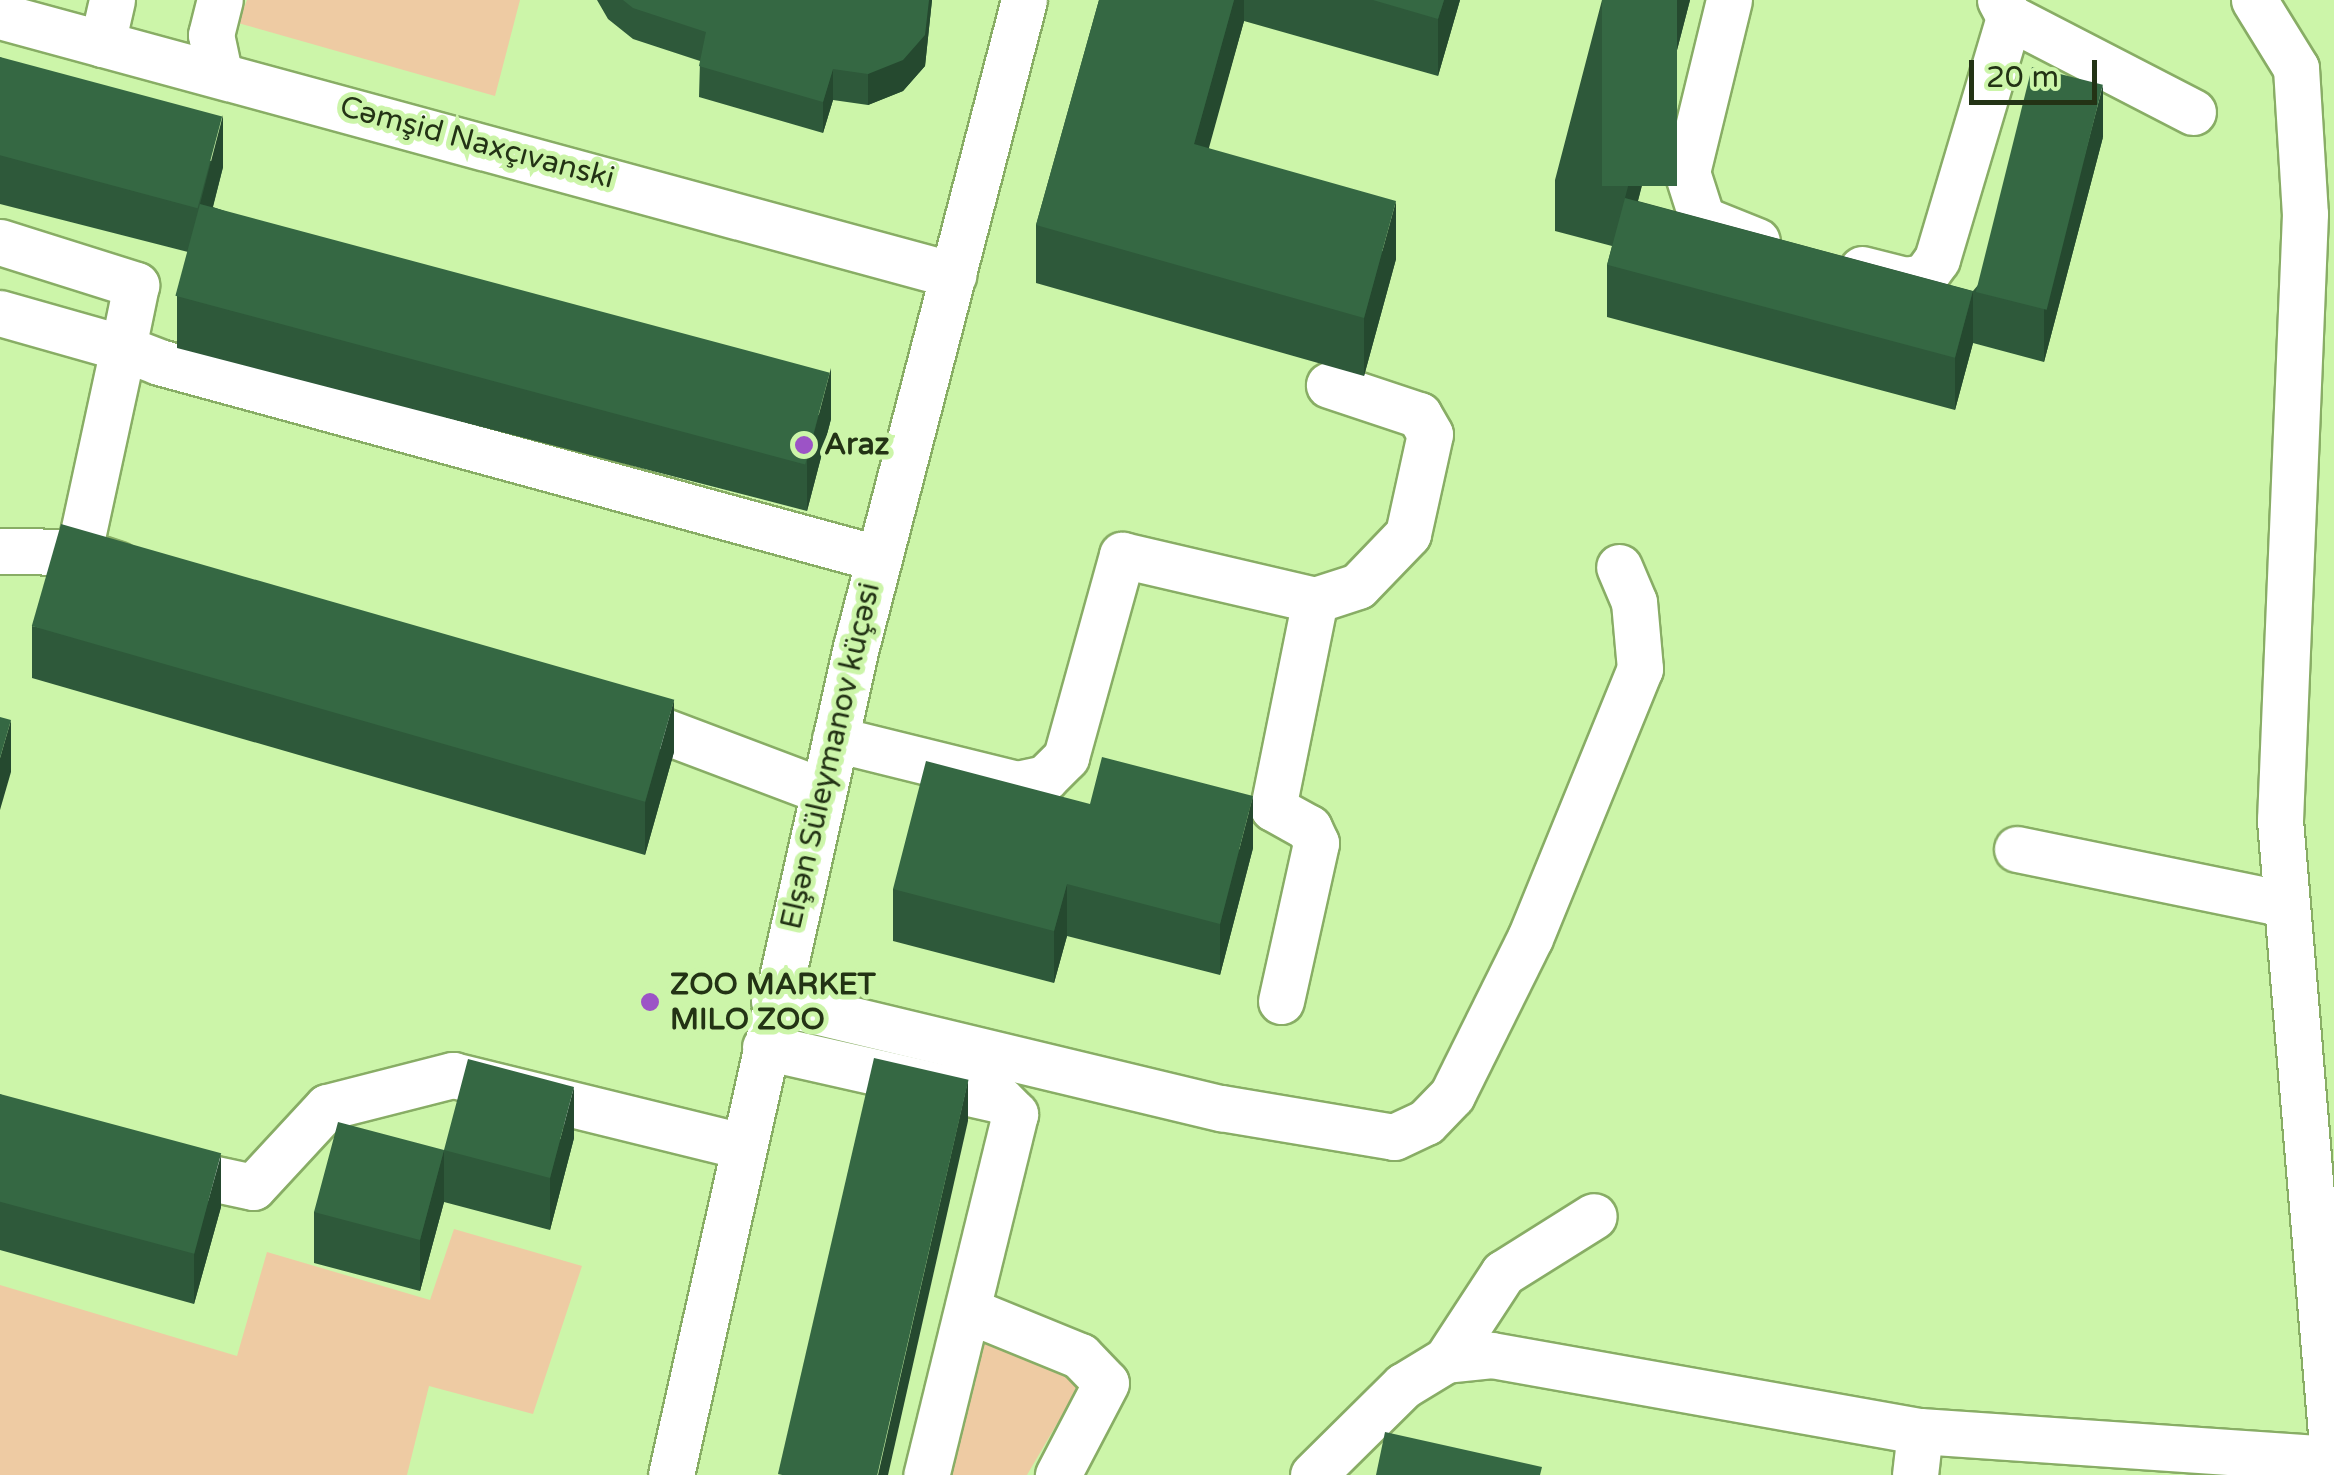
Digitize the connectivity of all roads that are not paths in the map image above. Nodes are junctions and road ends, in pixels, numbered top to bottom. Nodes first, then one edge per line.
1 (112, 0) edge
2 (220, 0) edge
3 (1024, 0) edge
4 (1729, 0) edge
5 (2254, 0) edge
6 (2004, 8) edge
7 (0, 16) edge
8 (102, 44) junction
9 (219, 72) junction
10 (2315, 73) edge
11 (2193, 112) dead end
12 (0, 242) edge
13 (952, 275) junction
14 (0, 312) edge
15 (124, 348) junction
16 (1329, 385) dead end
17 (0, 551) edge
18 (79, 552) junction
19 (878, 558) junction
20 (1618, 567) dead end
21 (169, 580) edge
22 (1315, 600) junction
23 (568, 695) edge
24 (835, 739) junction
25 (822, 791) junction
26 (2017, 849) dead end
27 (2286, 904) junction
28 (774, 1001) junction
29 (1281, 1001) dead end
30 (764, 1046) junction
31 (743, 1146) junction
32 (111, 1152) edge
33 (1594, 1216) dead end
34 (970, 1311) junction
35 (1446, 1360) junction
36 (1920, 1431) junction
37 (2331, 1465) edge
38 (671, 1475) edge
39 (926, 1475) edge
40 (1058, 1475) edge
41 (1313, 1475) edge
42 (1914, 1475) edge

1 - 8 street
2 - 9 street
3 - 13 street, Elşən Süleymanov küçəsi
4 - 6 street
5 - 10 street
6 - 11 street
7 - 8 street, Cəmşid Naxçıvanski
8 - 9 street, Cəmşid Naxçıvanski
9 - 13 street, Cəmşid Naxçıvanski
10 - 27 street
12 - 15 street
13 - 19 street, Elşən Süleymanov küçəsi
14 - 15 street
15 - 18 street
15 - 19 street
16 - 22 street
17 - 18 street
18 - 21 street
19 - 24 street, Elşən Süleymanov küçəsi
20 - 28 street
22 - 24 street
22 - 29 street
23 - 25 street
24 - 25 street, Elşən Süleymanov küçəsi
25 - 28 street, Elşən Süleymanov küçəsi
26 - 27 street
27 - 37 street
28 - 30 street, Elşən Süleymanov küçəsi
30 - 31 street, Elşən Süleymanov küçəsi
30 - 34 street
31 - 32 street
31 - 38 street, Elşən Süleymanov küçəsi
33 - 35 street
34 - 39 street
34 - 40 street
35 - 36 street
35 - 41 street
36 - 37 street
36 - 42 street

